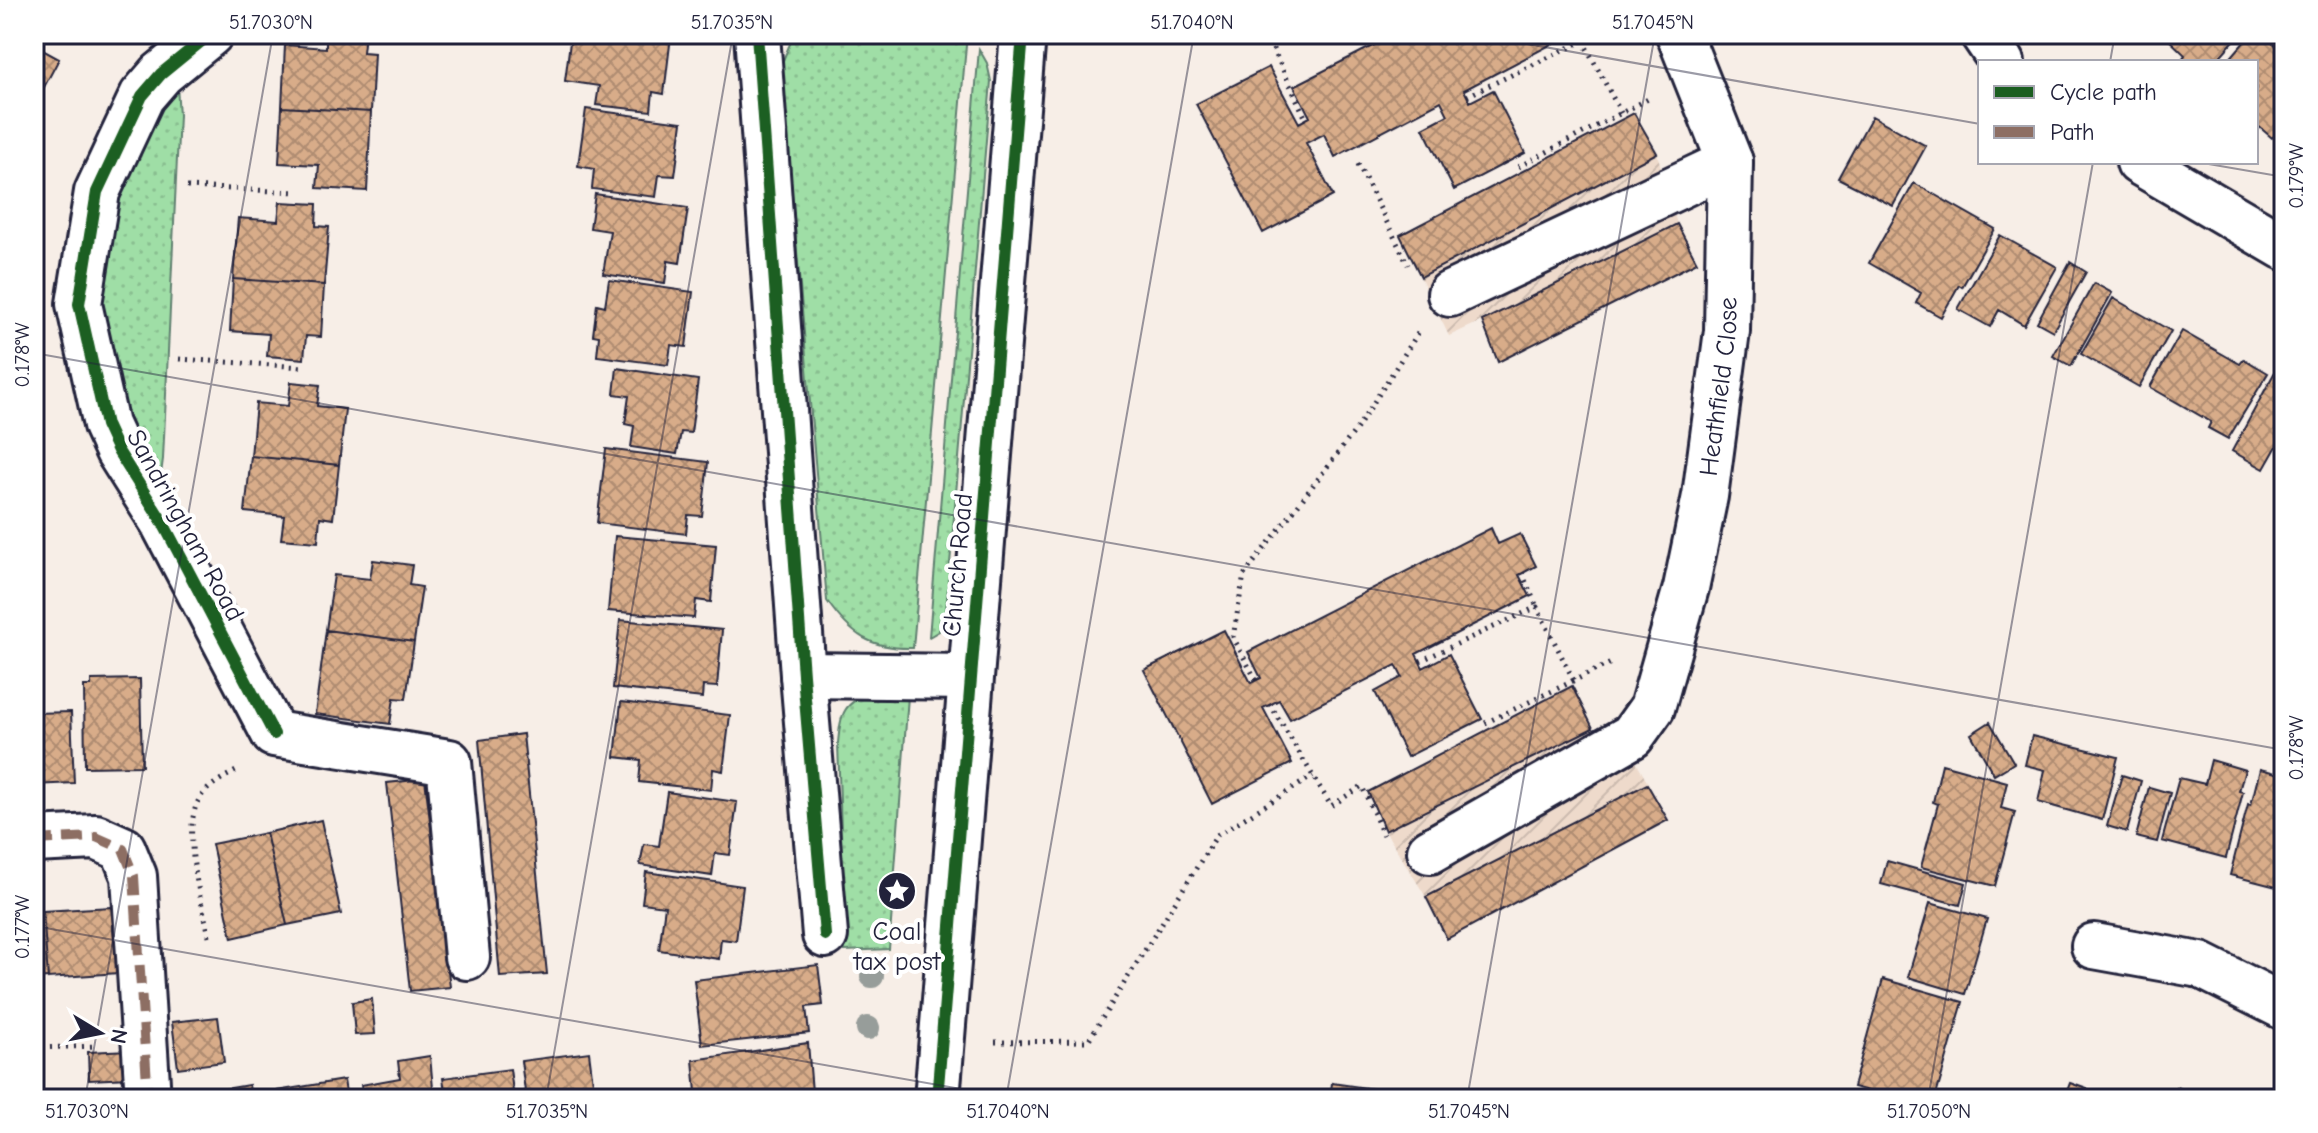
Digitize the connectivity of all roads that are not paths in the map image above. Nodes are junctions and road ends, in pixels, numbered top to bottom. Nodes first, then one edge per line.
1 (210, 34) edge
2 (757, 34) edge
3 (1023, 34) edge
4 (1679, 34) edge
5 (1983, 34) edge
6 (2001, 60) edge
7 (1730, 162) junction
8 (2142, 164) edge
9 (2284, 247) edge
10 (1438, 296) road end
11 (803, 675) junction
12 (970, 677) junction
13 (34, 840) edge
14 (1430, 851) road end
15 (825, 935) dead end
16 (2094, 946) dead end
17 (467, 957) dead end
18 (2284, 1007) edge
19 (148, 1099) edge
20 (937, 1099) edge

1 - 17 street, Sandringham Road
2 - 11 street
3 - 12 street, Church Road
4 - 7 street, Heathfield Close
5 - 6 street
7 - 10 street
7 - 14 street, Heathfield Close
8 - 9 street
11 - 12 street
11 - 15 street
12 - 20 street, Church Road
13 - 19 street
16 - 18 street

